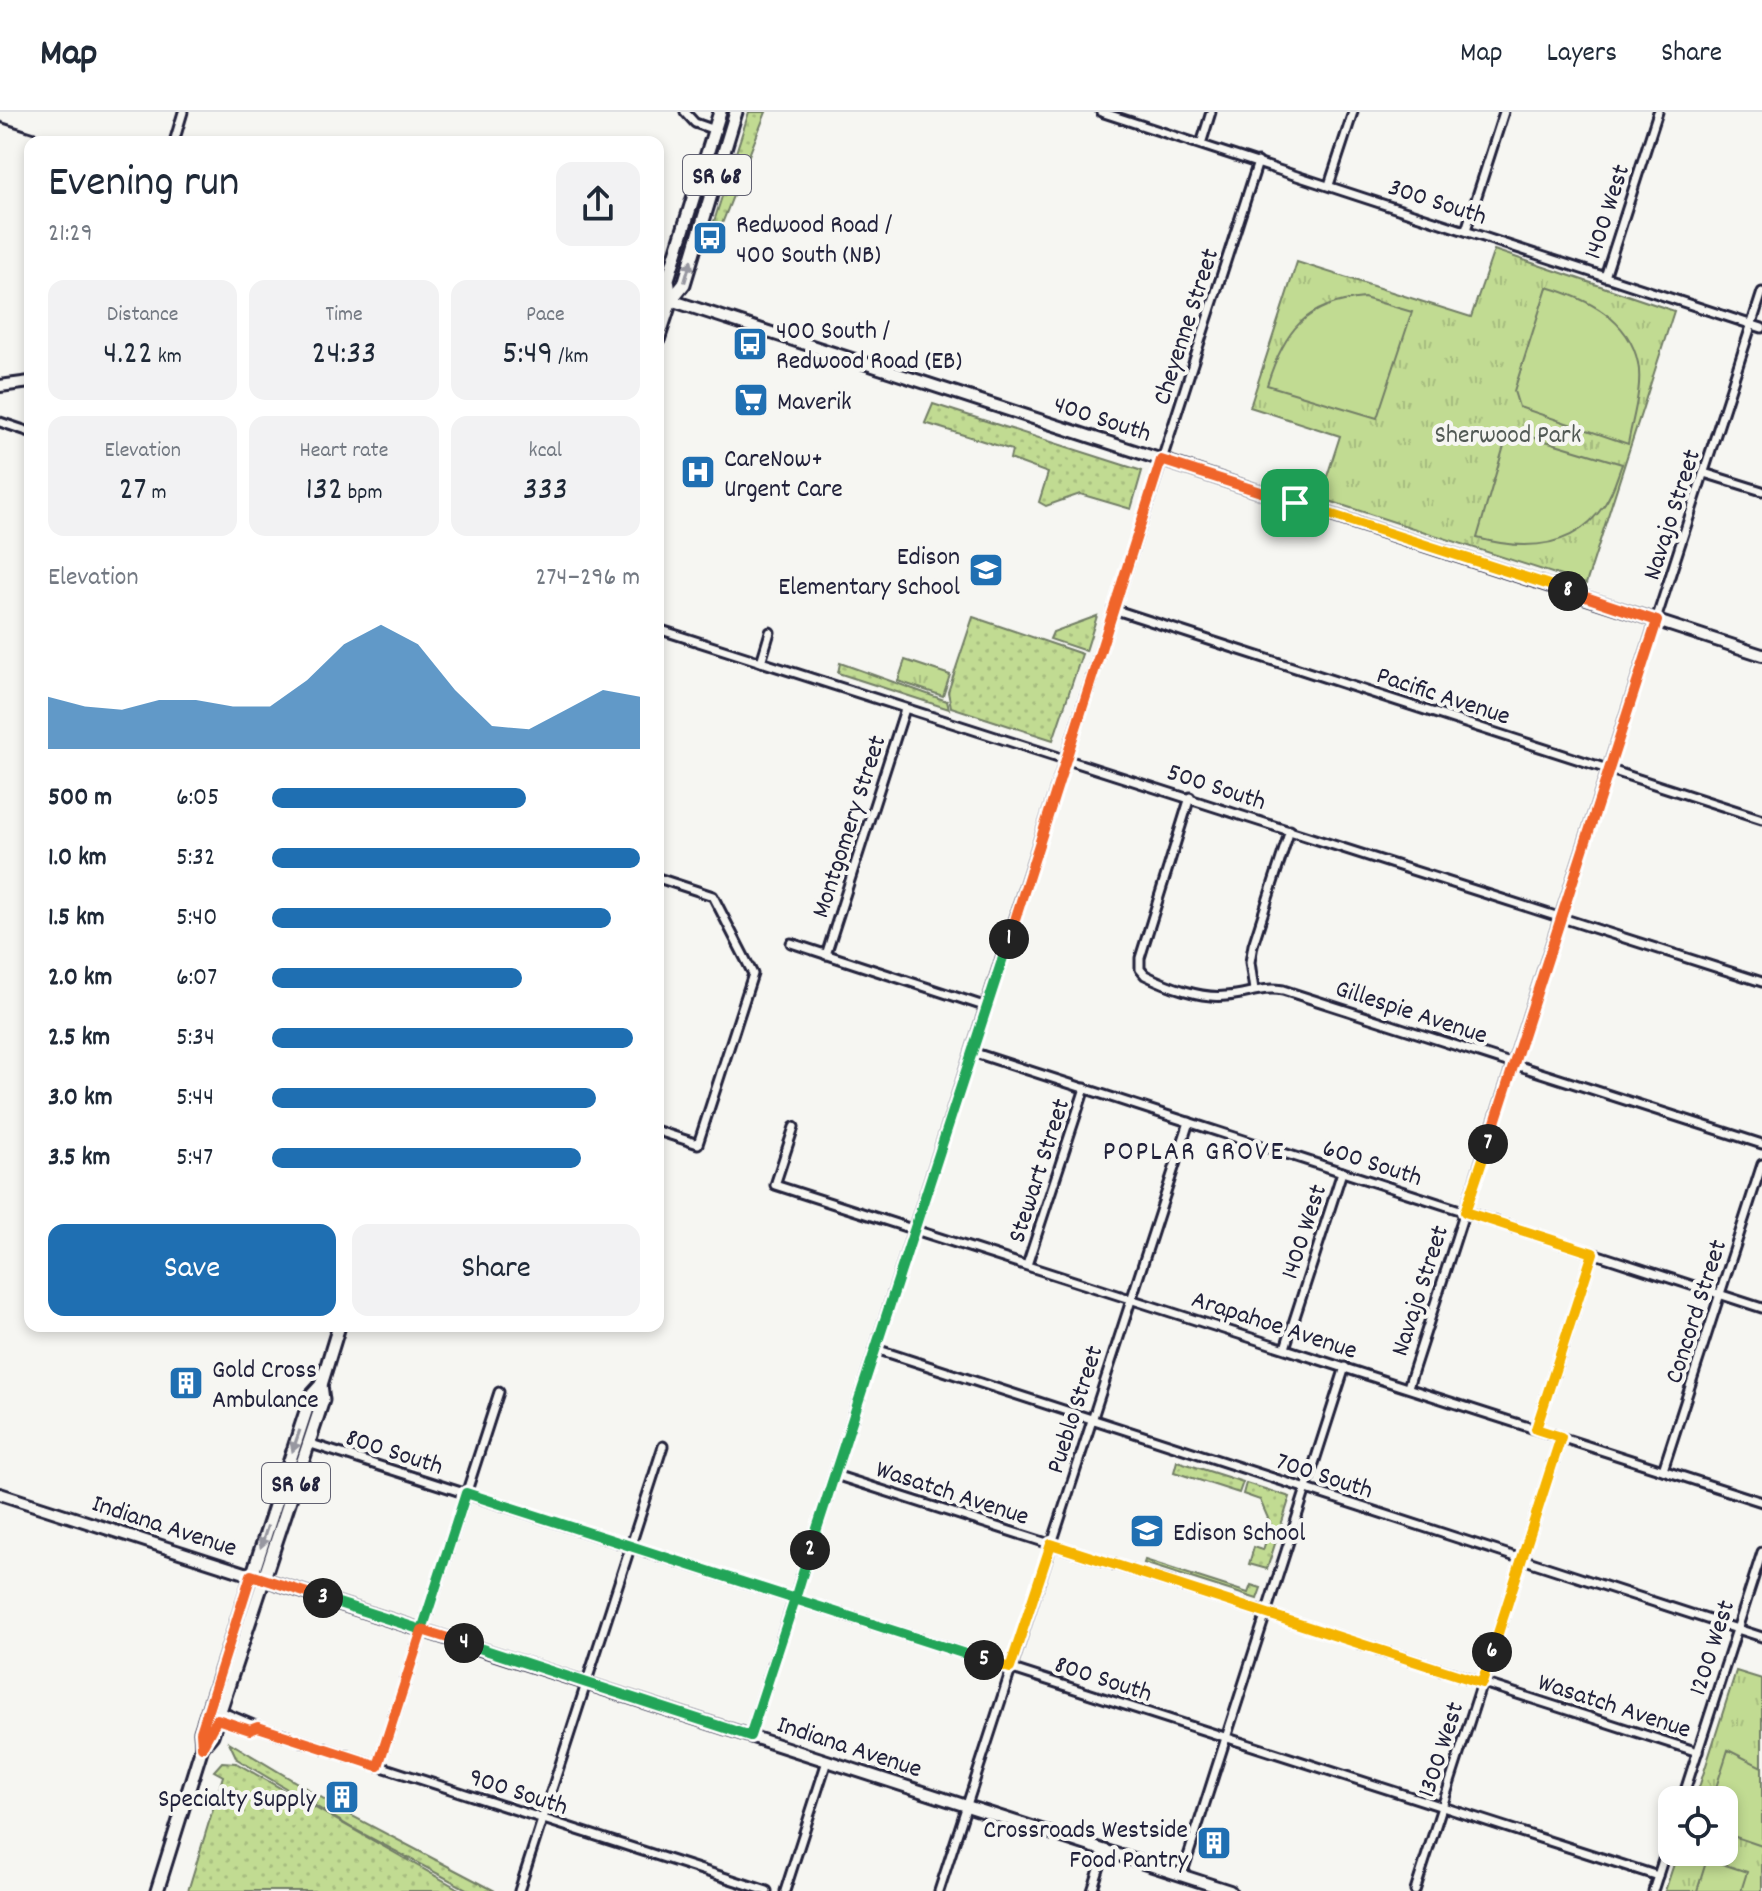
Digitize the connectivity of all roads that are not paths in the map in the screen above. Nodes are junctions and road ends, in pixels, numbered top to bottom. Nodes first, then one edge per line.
1 (183, 112) edge
2 (685, 112) edge
3 (720, 112) edge
4 (736, 112) edge
5 (1101, 112) edge
6 (1211, 112) edge
7 (1353, 112) edge
8 (1504, 112) edge
9 (1658, 112) edge
10 (715, 130) junction
11 (176, 136) edge
12 (1201, 144) junction
13 (1258, 162) junction
14 (1329, 185) junction
15 (1466, 230) junction
16 (1605, 277) junction
17 (1762, 292) edge
18 (664, 298) edge
19 (671, 300) junction
20 (664, 322) edge
21 (1752, 325) junction
22 (1762, 328) edge
23 (24, 383) edge
24 (0, 386) edge
25 (0, 422) edge
26 (24, 430) edge
27 (1161, 460) junction
28 (1704, 473) junction
29 (1762, 491) edge
30 (1113, 609) junction
31 (1657, 621) junction
32 (664, 631) edge
33 (770, 632) dead end
34 (1762, 655) edge
35 (761, 662) junction
36 (905, 709) junction
37 (1065, 759) junction
38 (1608, 769) junction
39 (1190, 797) junction
40 (1762, 819) edge
41 (1290, 830) junction
42 (664, 880) edge
43 (1560, 917) junction
44 (791, 943) dead end
45 (826, 955) junction
46 (1762, 982) edge
47 (1254, 990) junction
48 (987, 1007) junction
49 (972, 1052) junction
50 (1513, 1064) junction
51 (1085, 1088) junction
52 (1189, 1122) junction
53 (794, 1127) dead end
54 (664, 1133) edge
55 (1762, 1144) edge
56 (1762, 1164) edge
57 (1342, 1172) junction
58 (1465, 1212) junction
59 (915, 1229) junction
60 (1593, 1253) junction
61 (1027, 1265) junction
62 (1720, 1294) junction
63 (1131, 1298) junction
64 (1762, 1308) edge
65 (337, 1332) edge
66 (1285, 1348) junction
67 (876, 1349) junction
68 (1345, 1367) junction
69 (321, 1385) junction
70 (1408, 1387) junction
71 (499, 1392) dead end
72 (1091, 1419) junction
73 (1536, 1429) junction
74 (1561, 1437) junction
75 (308, 1443) junction
76 (663, 1446) dead end
77 (1663, 1470) junction
78 (835, 1475) junction
79 (1306, 1489) junction
80 (466, 1493) junction
81 (0, 1494) edge
82 (1762, 1502) edge
83 (1051, 1544) junction
84 (631, 1546) junction
85 (1762, 1552) edge
86 (1522, 1559) junction
87 (251, 1575) junction
88 (265, 1579) junction
89 (795, 1599) junction
90 (1266, 1613) junction
91 (1737, 1629) junction
92 (422, 1630) junction
93 (1762, 1637) edge
94 (1010, 1668) junction
95 (587, 1683) junction
96 (1482, 1683) junction
97 (219, 1715) junction
98 (750, 1736) junction
99 (1226, 1738) junction
100 (202, 1747) junction
101 (1698, 1752) junction
102 (827, 1761) junction
103 (378, 1766) junction
104 (1687, 1786) edge
105 (966, 1806) junction
106 (1442, 1807) junction
107 (543, 1819) junction
108 (1105, 1851) junction
109 (1661, 1866) edge
110 (1182, 1875) junction
111 (1658, 1876) junction
112 (157, 1891) edge
113 (519, 1891) edge
114 (767, 1891) edge
115 (785, 1891) edge
116 (939, 1891) edge
117 (1092, 1891) edge
118 (1230, 1891) edge
119 (1415, 1891) edge
120 (1653, 1891) edge

1 - 11 street
2 - 10 street
3 - 10 main road, SR 68
19 -> 4 main road, SR 68
5 - 12 street, 300 South
6 - 12 street
7 - 14 street
8 - 15 street
9 - 16 street, 1400 West
10 - 19 main road, SR 68
12 - 13 street, 300 South
13 - 14 street, 300 South
13 - 27 street, Cheyenne Street
14 - 15 street, 300 South
15 - 16 street, 300 South
16 - 21 street, 300 South
17 - 21 street, Navajo Street
18 - 19 street, 400 South
19 - 20 main road, SR 68
19 - 27 street, 400 South
21 - 22 street, 300 South
21 - 28 street, Navajo Street
23 - 24 street
25 - 26 street
27 - 30 street, Cheyenne Street
27 - 31 street, 400 South
28 - 29 street
28 - 31 street, Navajo Street
30 - 37 street, Cheyenne Street
30 - 38 street, Pacific Avenue
31 - 34 street, 400 South
31 - 38 street, Navajo Street
32 - 35 street, 500 South
33 - 35 street
35 - 36 street, 500 South
36 - 37 street, 500 South
36 - 45 street, Montgomery Street
37 - 39 street, 500 South
37 - 48 street, Cheyenne Street
38 - 40 street, Pacific Avenue
38 - 43 street, Navajo Street
39 - 41 street, 500 South
39 - 47 street, Gillespie Avenue
41 - 43 street, 500 South
41 - 47 street
42 - 54 street
43 - 46 street, 500 South
43 - 50 street, Navajo Street
44 - 45 street
45 - 48 street
47 - 50 street, Gillespie Avenue
48 - 49 street, Cheyenne Street
49 - 51 street, 600 South
49 - 59 street, Cheyenne Street
50 - 55 street, Gillespie Avenue
50 - 58 street, Navajo Street
51 - 52 street, 600 South
51 - 61 street, Stewart Street
52 - 57 street, 600 South
52 - 63 street, Pueblo Street
53 - 59 street, Arapahoe Avenue
56 - 62 street, Concord Street
57 - 58 street, 600 South
57 - 66 street, 1400 West
58 - 60 street, 600 South
58 - 70 street, Navajo Street
59 - 61 street, Arapahoe Avenue
59 - 67 street, Cheyenne Street
60 - 62 street, 600 South
60 - 73 street
61 - 63 street, Arapahoe Avenue
62 - 64 street, 600 South
62 - 77 street, Concord Street
63 - 66 street, Arapahoe Avenue
63 - 72 street, Pueblo Street
65 - 69 main road, SR 68
66 - 68 street, Arapahoe Avenue
67 - 72 street, 700 South
67 - 78 street, Cheyenne Street
68 - 70 street, Arapahoe Avenue
68 - 79 street
69 - 75 main road, SR 68
69 -> 87 main road, SR 68
70 - 73 street, Arapahoe Avenue
71 - 80 street
72 - 79 street, 700 South
72 - 83 street, Pueblo Street
73 - 74 street, Arapahoe Avenue
74 - 77 street, Arapahoe Avenue
74 - 86 street, 1300 West
75 - 80 street, 800 South
75 - 88 main road, SR 68
76 - 84 street
77 - 82 street, Arapahoe Avenue
78 - 83 street, Wasatch Avenue
78 - 89 street, Cheyenne Street
79 - 86 street, 700 South
79 - 90 street
80 - 84 street, 800 South
80 - 92 street
81 - 87 street, Indiana Avenue
83 - 90 street, Wasatch Avenue
83 - 94 street, Pueblo Street
84 - 89 street, 800 South
84 - 95 street
85 - 91 street, 1200 West
86 - 91 street, 700 South
86 - 96 street, 1300 West
87 - 88 street, Indiana Avenue
87 - 100 main road, SR 68
88 - 92 street, Indiana Avenue
88 - 97 main road, SR 68
89 - 94 street, 800 South
89 - 98 street, Cheyenne Street
90 - 96 street, Wasatch Avenue
90 - 99 street
91 - 93 street, 700 South
91 - 101 street, 1200 West
92 - 95 street, Indiana Avenue
92 - 103 street
94 - 99 street, 800 South
94 - 105 street, Pueblo Street
95 - 98 street, Indiana Avenue
95 - 107 street
96 - 101 street, Wasatch Avenue
96 - 106 street, 1300 West
97 - 100 main road, SR 68
97 - 103 street, 900 South
98 - 102 street, Indiana Avenue
99 - 106 street, 800 South
99 - 110 street
100 - 112 main road, SR 68
101 - 104 street, 1200 West
102 - 105 street, Indiana Avenue
102 - 115 street
103 - 107 street, 900 South
105 - 108 street, Indiana Avenue
105 - 116 street, Pueblo Street
106 - 111 street, 800 South
106 - 119 street, 1300 West
107 - 113 street
107 - 114 street, 900 South
108 - 110 street, Indiana Avenue
108 - 117 street
109 - 111 street
110 - 118 street, Indiana Avenue
111 - 120 street

